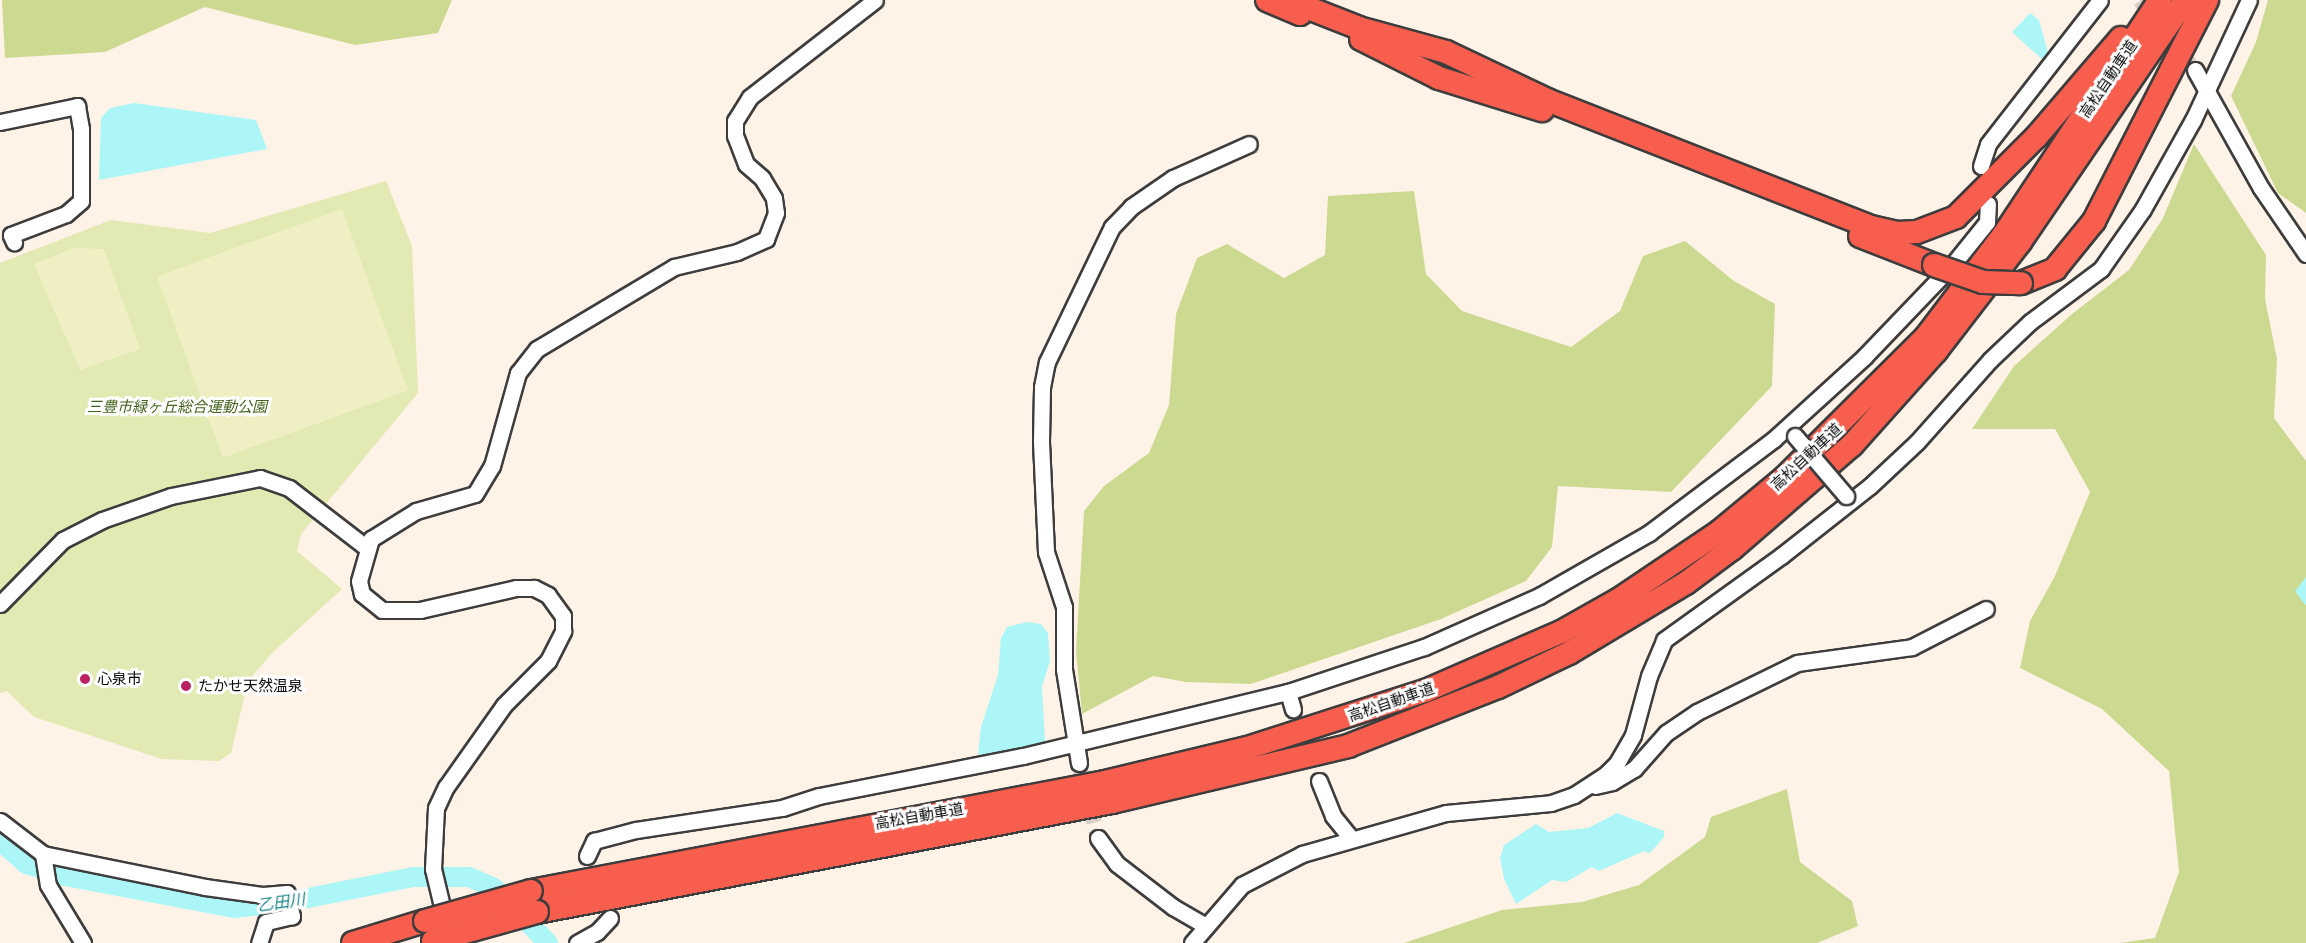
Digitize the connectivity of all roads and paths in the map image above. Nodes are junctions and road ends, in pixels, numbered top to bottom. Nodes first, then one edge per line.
1 (875, 0) edge
2 (1267, 0) edge
3 (1288, 0) edge
4 (2100, 0) edge
5 (2155, 0) edge
6 (2160, 0) edge
7 (2184, 0) edge
8 (2207, 0) edge
9 (2249, 0) edge
10 (2195, 70) tunnel mouth
11 (2208, 88) junction
12 (0, 122) edge
13 (1249, 144) dead end
14 (1981, 166) dead end
15 (1988, 204) dead end
16 (14, 242) dead end
17 (2306, 254) edge
18 (1791, 432) junction
19 (1848, 498) junction
20 (367, 548) junction
21 (0, 604) edge
22 (1986, 609) dead end
23 (1288, 692) junction
24 (1293, 709) tunnel mouth
25 (1077, 741) junction
26 (1079, 763) tunnel mouth
27 (1319, 781) tunnel mouth
28 (1587, 788) junction
29 (0, 821) edge
30 (1098, 838) tunnel mouth
31 (1351, 838) junction
32 (43, 854) junction
33 (587, 856) dead end
34 (534, 902) junction
35 (610, 918) dead end
36 (1206, 926) junction
37 (435, 937) edge
38 (578, 942) edge
39 (83, 943) edge
40 (259, 943) edge
41 (353, 943) edge
42 (1192, 943) edge

1 - 20 street
2 - 8 highway, bridge
3 - 5 highway
4 - 14 street
6 - 34 highway, 高松自動車道
7 - 34 highway, 高松自動車道
9 - 11 street
10 - 11 street
11 - 17 street
11 - 19 street
12 - 16 street
13 - 25 street
15 - 18 street
18 - 19 street, bridge
18 - 23 street
19 - 28 street
20 - 21 street
20 - 37 street
22 - 28 street
23 - 24 street
23 - 25 street
25 - 26 street
25 - 33 street
27 - 31 street
28 - 31 street
29 - 32 street
30 - 36 street
31 - 36 street
32 - 39 street
32 - 40 street
34 - 37 highway, 高松自動車道, bridge
35 - 38 street
36 - 42 street
37 - 41 highway, 高松自動車道

